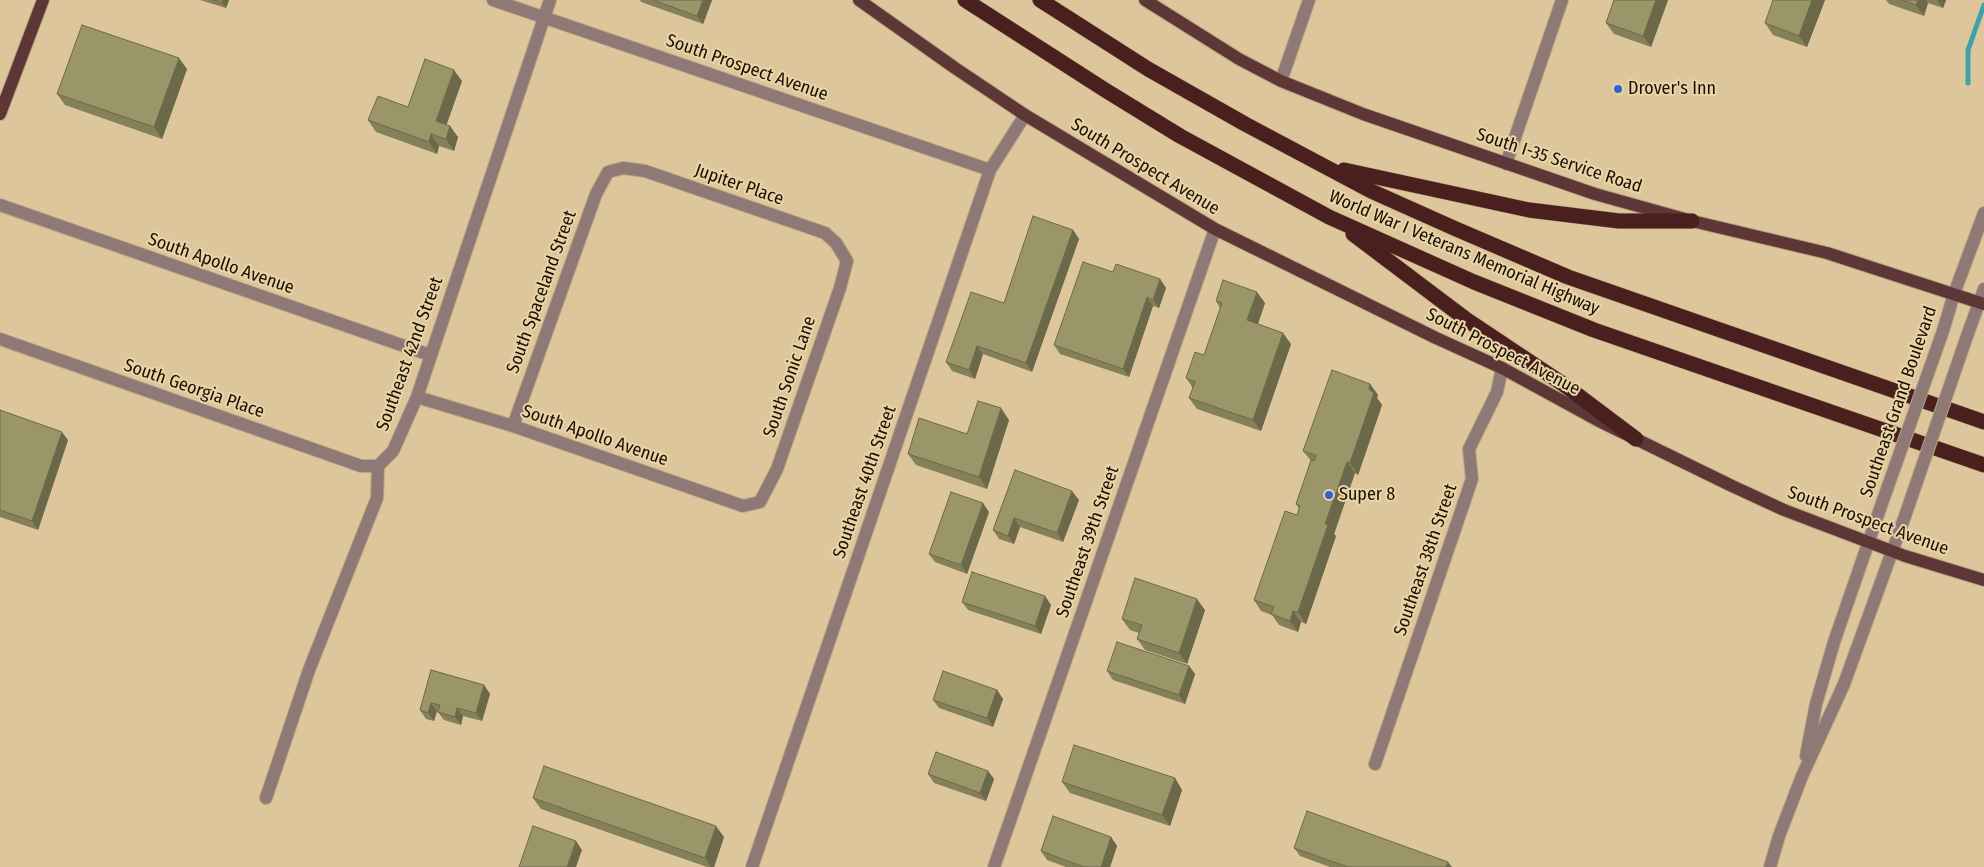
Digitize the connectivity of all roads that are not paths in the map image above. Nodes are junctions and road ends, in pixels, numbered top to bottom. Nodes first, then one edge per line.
1 (35, 0) edge
2 (43, 0) edge
3 (493, 0) edge
4 (550, 0) edge
5 (859, 0) edge
6 (1040, 0) edge
7 (1145, 0) edge
8 (1309, 0) edge
9 (1562, 0) edge
10 (966, 1) edge
11 (544, 18) junction
12 (12, 78) junction
13 (1281, 81) junction
14 (0, 114) edge
15 (1025, 115) junction
16 (1506, 164) junction
17 (1323, 165) junction
18 (990, 170) junction
19 (608, 172) joint
20 (0, 205) edge
21 (1984, 213) edge
22 (1329, 217) junction
23 (1692, 221) junction
24 (1215, 229) junction
25 (847, 260) joint
26 (1984, 289) edge
27 (1954, 294) junction
28 (1982, 303) edge
29 (0, 339) edge
30 (430, 355) junction
31 (1502, 368) junction
32 (417, 397) junction
33 (1984, 422) edge
34 (513, 426) junction
35 (1636, 439) junction
36 (1984, 465) edge
37 (378, 466) junction
38 (760, 502) joint
39 (1869, 543) junction
40 (1893, 552) junction
41 (1984, 580) edge
42 (1375, 764) dead end
43 (1802, 776) junction
44 (266, 798) dead end
45 (752, 867) edge
46 (994, 867) edge
47 (1770, 867) edge

1 - 12 main road
2 - 12 main road
3 - 11 street, South Prospect Avenue
4 - 11 street, Southeast 42nd Street
5 - 15 main road
6 - 17 highway, World War I Veterans Memorial Highway
7 - 13 main road, South I-35 Service Road
8 - 13 street
9 - 16 street
10 - 22 highway, World War I Veterans Memorial Highway
11 - 18 street, South Prospect Avenue
11 - 30 street, Southeast 42nd Street
12 - 14 main road
13 - 16 main road, South I-35 Service Road
15 - 18 street, Southeast 40th Street
15 - 24 main road, South Prospect Avenue
16 - 23 main road, South I-35 Service Road
17 - 23 highway
17 - 33 highway, World War I Veterans Memorial Highway
18 - 45 street, Southeast 40th Street
19 - 25 street, Jupiter Place
19 - 34 street, South Spaceland Street
20 - 30 street, South Apollo Avenue
21 - 27 street, Southeast Grand Boulevard
22 - 35 highway
22 - 36 highway, World War I Veterans Memorial Highway
23 - 27 main road, South I-35 Service Road
24 - 31 main road, South Prospect Avenue
24 - 46 street, Southeast 39th Street
25 - 38 street, South Sonic Lane
26 - 28 street, Southeast Grand Boulevard
27 - 28 main road, South I-35 Service Road
27 - 39 street, Southeast Grand Boulevard, bridge
28 - 40 street, Southeast Grand Boulevard, bridge
29 - 37 street, South Georgia Place
30 - 32 street, Southeast 42nd Street
31 - 35 main road, South Prospect Avenue
31 - 42 street, Southeast 38th Street
32 - 34 street, South Apollo Avenue
32 - 37 street, Southeast 42nd Street
34 - 38 street, South Apollo Avenue
35 - 39 main road, South Prospect Avenue
37 - 44 street
39 - 40 main road, South Prospect Avenue
39 - 43 street, Southeast Grand Boulevard
40 - 41 main road, South Prospect Avenue
40 - 43 street, Southeast Grand Boulevard
43 - 47 street, Southeast Grand Boulevard

